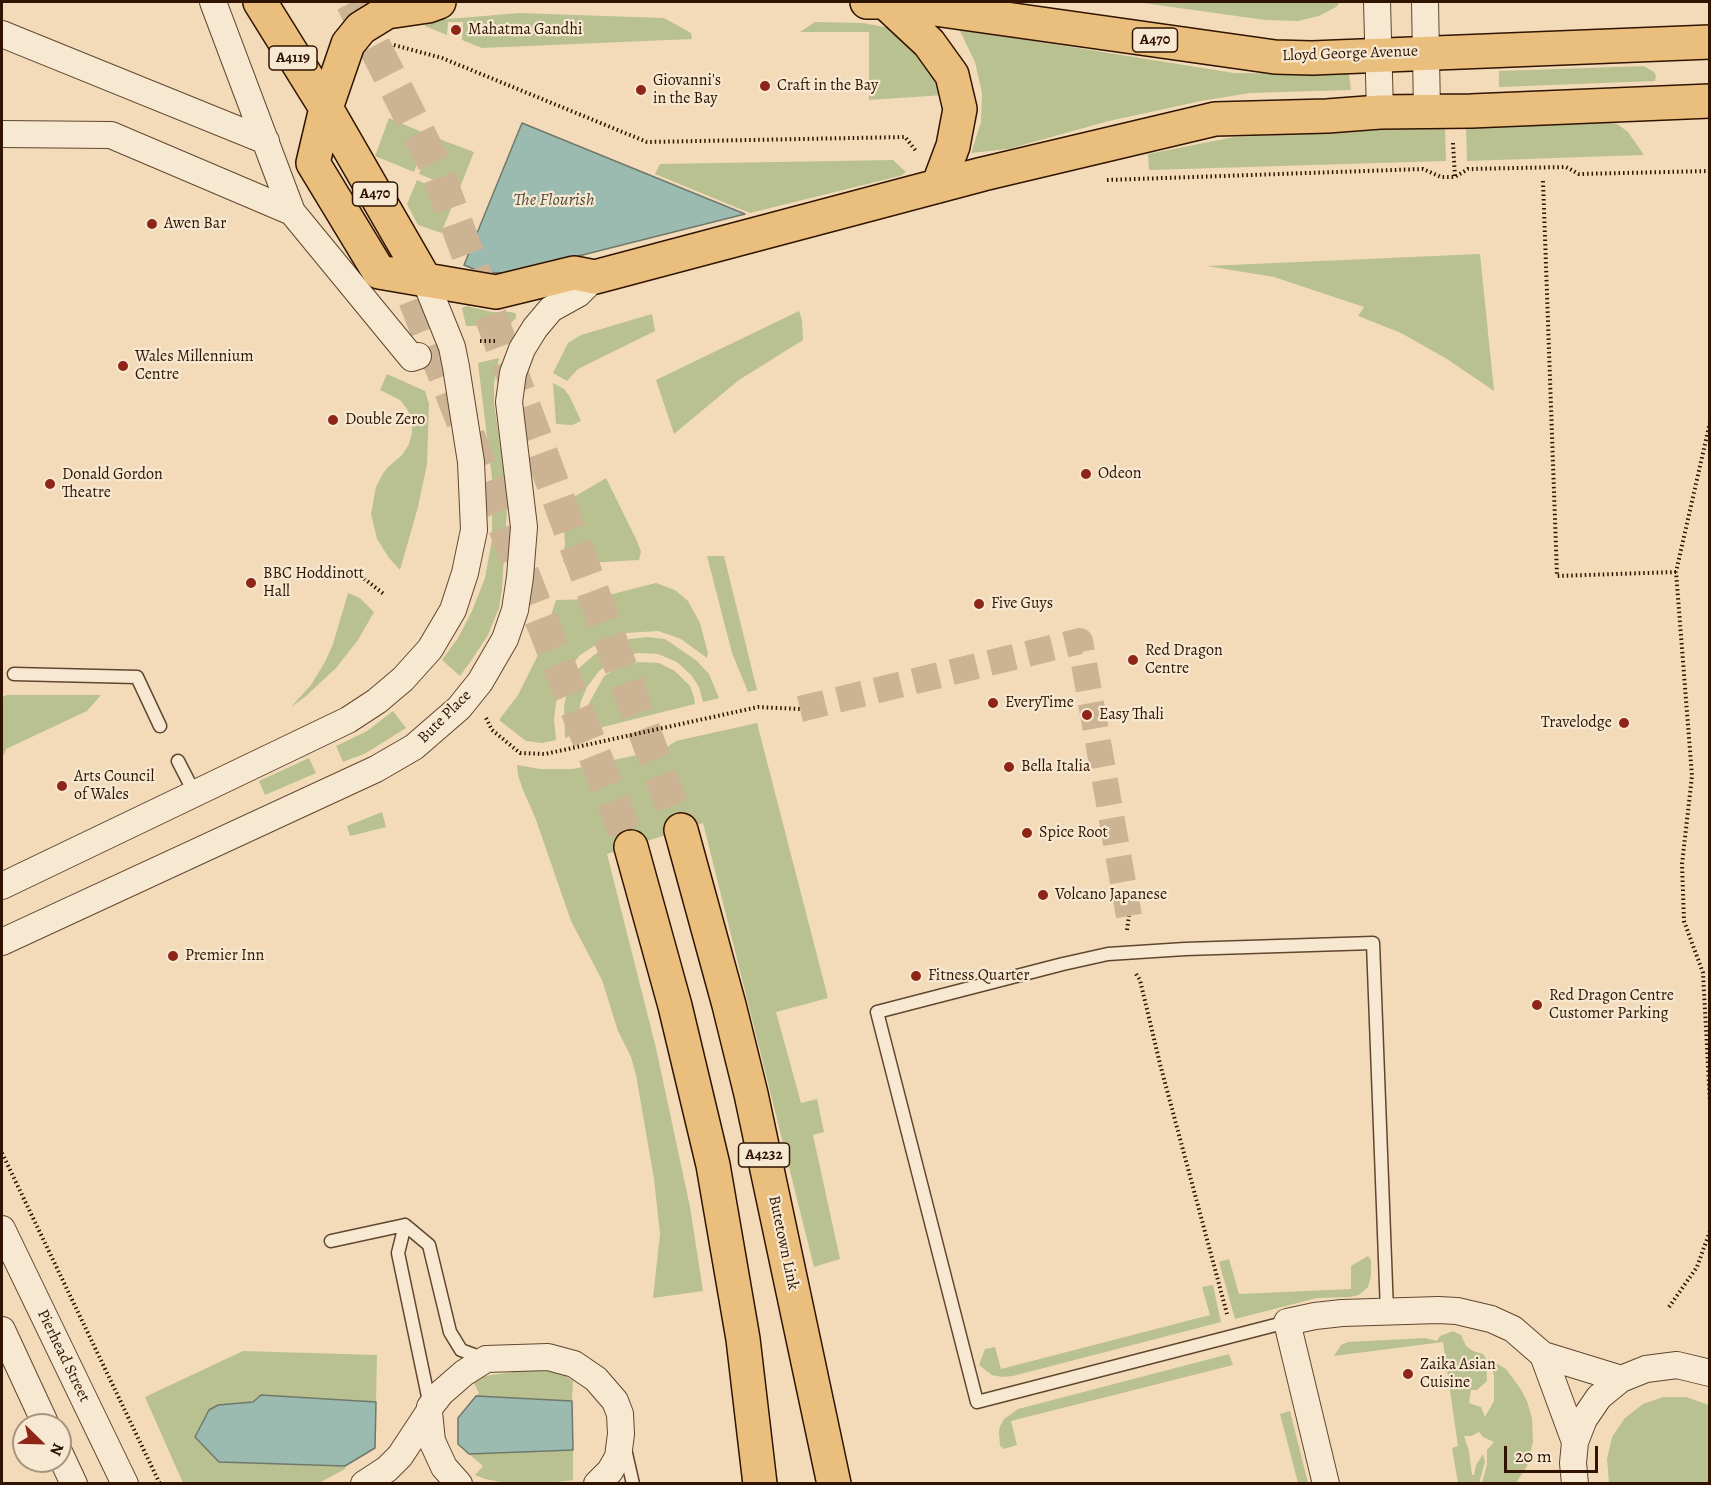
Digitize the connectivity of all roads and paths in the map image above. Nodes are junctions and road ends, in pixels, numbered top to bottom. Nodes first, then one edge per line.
1 (213, 2) edge
2 (260, 2) edge
3 (439, 2) edge
4 (867, 2) edge
5 (885, 2) edge
6 (1377, 2) edge
7 (1425, 2) edge
8 (2, 34) edge
9 (1710, 42) edge
10 (391, 45) dead end
11 (1426, 52) junction
12 (1378, 55) junction
13 (1710, 100) edge
14 (326, 108) junction
15 (1427, 111) junction
16 (1380, 112) junction
17 (2, 134) edge
18 (1452, 138) dead end
19 (266, 141) junction
20 (917, 153) dead end
21 (1710, 171) edge
22 (1455, 177) junction
23 (1098, 180) dead end
24 (1543, 181) dead end
25 (938, 186) junction
26 (292, 212) junction
27 (595, 277) junction
28 (425, 280) junction
29 (470, 343) dead end
30 (506, 343) dead end
31 (418, 356) dead end
32 (1710, 422) edge
33 (1676, 572) junction
34 (357, 573) dead end
35 (385, 595) dead end
36 (14, 674) dead end
37 (800, 709) tunnel mouth
38 (479, 711) dead end
39 (160, 726) dead end
40 (178, 761) dead end
41 (195, 794) junction
42 (681, 830) tunnel mouth
43 (631, 847) tunnel mouth
44 (2, 886) edge
45 (1130, 916) tunnel mouth
46 (1127, 935) dead end
47 (2, 942) edge
48 (1133, 971) dead end
49 (1710, 1103) edge
50 (2, 1153) edge
51 (405, 1225) junction
52 (2, 1229) edge
53 (1710, 1231) edge
54 (331, 1241) dead end
55 (1669, 1307) dead end
56 (1388, 1312) junction
57 (1229, 1321) dead end
58 (1287, 1322) junction
59 (2, 1330) edge
60 (1543, 1355) junction
61 (486, 1359) junction
62 (1710, 1373) edge
63 (1621, 1379) junction
64 (430, 1410) junction
65 (40, 1413) edge
66 (621, 1434) junction
67 (1575, 1442) junction
68 (1572, 1483) edge
69 (125, 1484) edge
70 (160, 1484) edge
71 (364, 1484) edge
72 (459, 1484) edge
73 (597, 1484) edge
74 (633, 1484) edge
75 (760, 1484) edge
76 (834, 1484) edge
77 (1326, 1484) edge

1 - 19 street
2 - 14 main road, A4119
3 - 14 main road
4 - 5 main road, A470
5 - 12 main road, Lloyd George Avenue / A470
5 - 25 main road
6 - 12 street
7 - 11 street
8 - 19 street
9 - 11 main road, Lloyd George Avenue / A470
10 - 20 path
11 - 12 main road, Lloyd George Avenue / A470
11 - 15 street
12 - 16 street
13 - 15 main road
14 - 28 main road, A470
15 - 16 main road
16 - 25 main road
17 - 26 street
18 - 22 path
19 - 26 street
21 - 22 path
22 - 23 path
24 - 33 path
25 - 27 main road
26 - 31 street
27 - 28 main road
27 - 47 street, Bute Place
28 - 41 street
29 - 30 path
32 - 33 path
33 - 49 path
34 - 35 path
36 - 39 lane
37 - 38 path
40 - 41 lane
41 - 44 street
42 - 76 main road, Butetown Link / A4232
43 - 75 main road
45 - 46 path
48 - 57 path
50 - 70 path
51 - 54 lane
51 - 61 lane
51 - 64 lane
52 - 69 street, Pierhead Street
53 - 55 path
56 - 58 street
56 - 58 lane
56 - 60 street
58 - 77 street
59 - 65 street
60 - 63 street
60 - 67 street
61 - 64 street
61 - 66 street
62 - 63 street
63 - 67 street
64 - 71 street
64 - 72 street
66 - 73 street
66 - 74 lane
67 - 68 street

